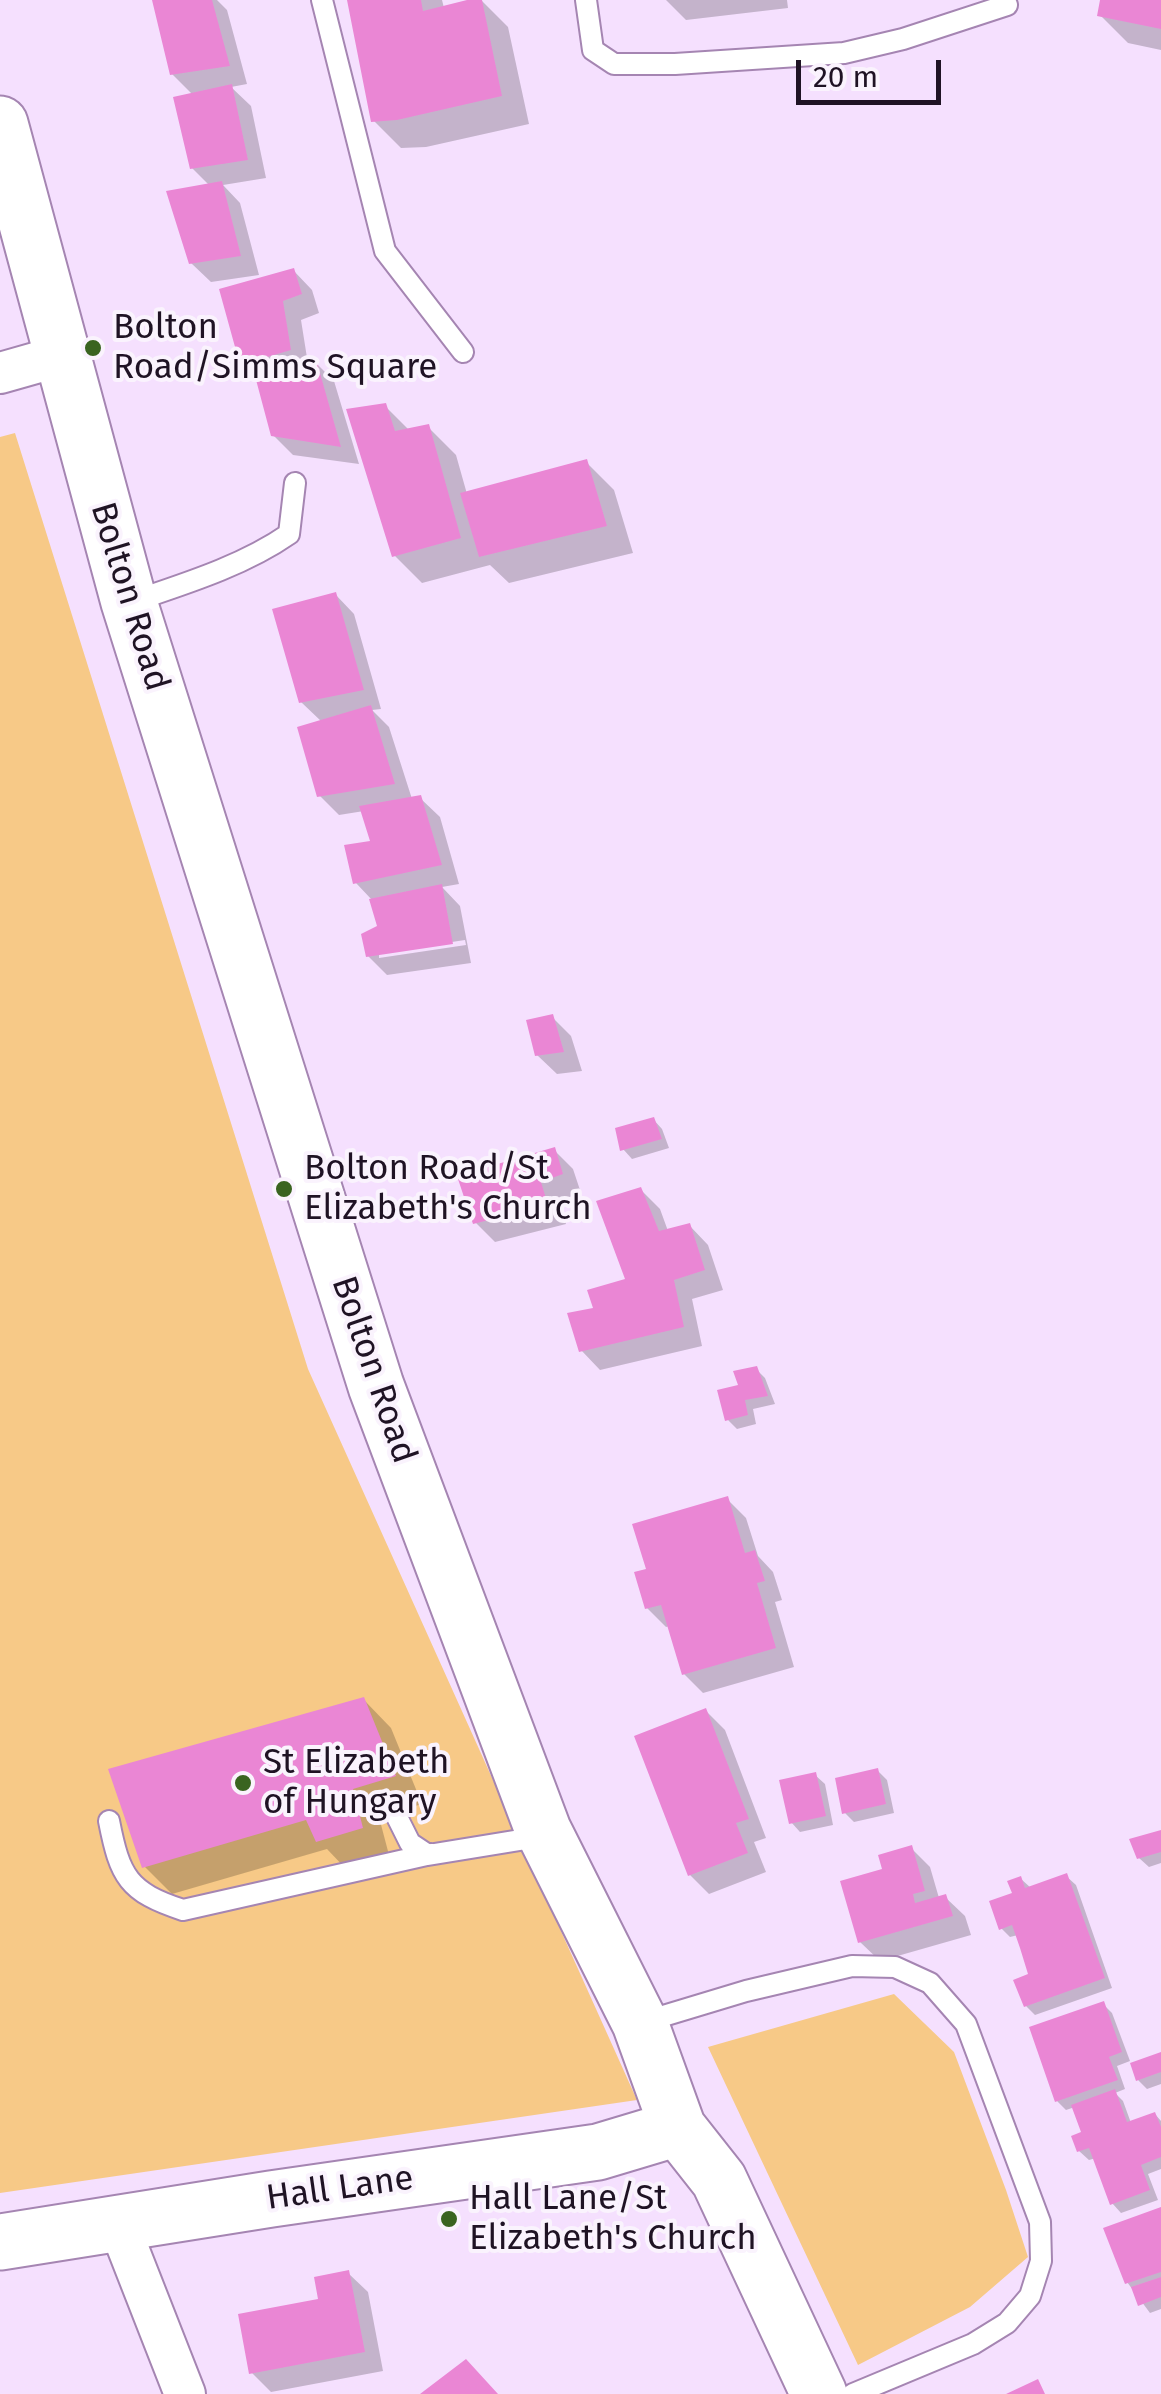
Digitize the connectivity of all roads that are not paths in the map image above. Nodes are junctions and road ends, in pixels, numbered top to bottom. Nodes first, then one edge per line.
1 (322, 0) edge
2 (586, 0) edge
3 (1007, 5) dead end
4 (0, 124) edge
5 (463, 352) dead end
6 (60, 356) junction
7 (0, 373) edge
8 (295, 482) dead end
9 (129, 602) junction
10 (396, 1815) dead end
11 (109, 1821) dead end
12 (542, 1830) junction
13 (431, 1854) junction
14 (640, 2023) junction
15 (678, 2128) junction
16 (118, 2224) junction
17 (0, 2242) edge
18 (185, 2394) edge
19 (819, 2394) edge
20 (853, 2394) edge

1 - 5 lane
2 - 3 lane
4 - 6 main road, Bolton Road
6 - 7 street
6 - 9 main road, Bolton Road
8 - 9 lane
9 - 12 main road, Bolton Road
10 - 13 lane
11 - 13 lane
12 - 13 lane
12 - 14 main road, Bolton Road
14 - 15 main road, Bolton Road
14 - 20 lane
15 - 16 main road, Hall Lane
15 - 19 main road, Bolton Road
16 - 17 main road, Hall Lane
16 - 18 street

